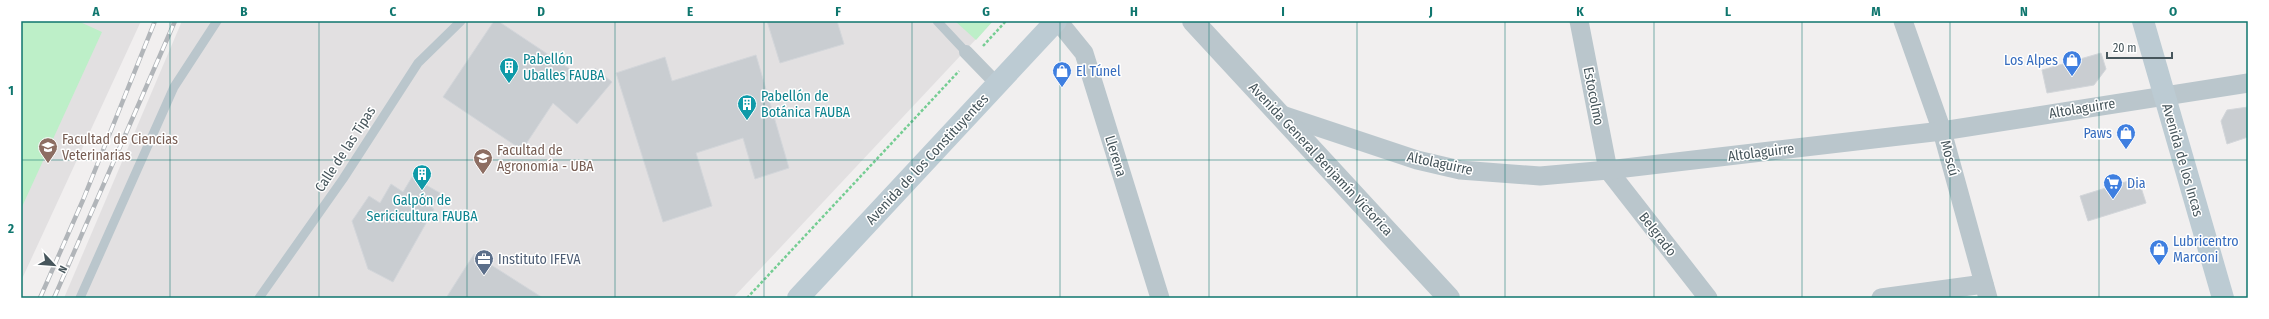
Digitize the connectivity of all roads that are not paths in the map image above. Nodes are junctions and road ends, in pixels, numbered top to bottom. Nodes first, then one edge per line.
1 (217, 21) edge
2 (461, 21) edge
3 (937, 21) edge
4 (1057, 21) edge
5 (1193, 21) edge
6 (1579, 21) edge
7 (1903, 21) edge
8 (2143, 21) edge
9 (969, 55) joint
10 (2248, 83) edge
11 (997, 84) junction
12 (2164, 95) junction
13 (1279, 114) junction
14 (1942, 131) junction
15 (1608, 170) junction
16 (1986, 291) edge
17 (80, 298) edge
18 (259, 298) edge
19 (798, 298) edge
20 (1160, 298) edge
21 (1449, 298) edge
22 (1708, 298) edge
23 (1881, 298) edge
24 (2223, 298) edge

1 - 17 lane
2 - 18 lane, Calle de las Tipas
3 - 9 lane
4 - 11 main road, Avenida de los Constituyentes
4 - 20 street, Llerena
5 - 13 street, Avenida General Benjamín Victorica
6 - 15 street, Estocolmo
7 - 14 street, Moscú
8 - 12 main road, Avenida de los Incas
9 - 11 street
10 - 12 street, Altolaguirre
11 - 19 main road, Avenida de los Constituyentes
12 - 14 street, Altolaguirre
12 - 24 main road, Avenida de los Incas
13 - 15 street, Altolaguirre
13 - 21 street, Avenida General Benjamín Victorica
14 - 15 street, Altolaguirre
14 - 16 street, Moscú
15 - 22 street, Belgrado
16 - 23 street

